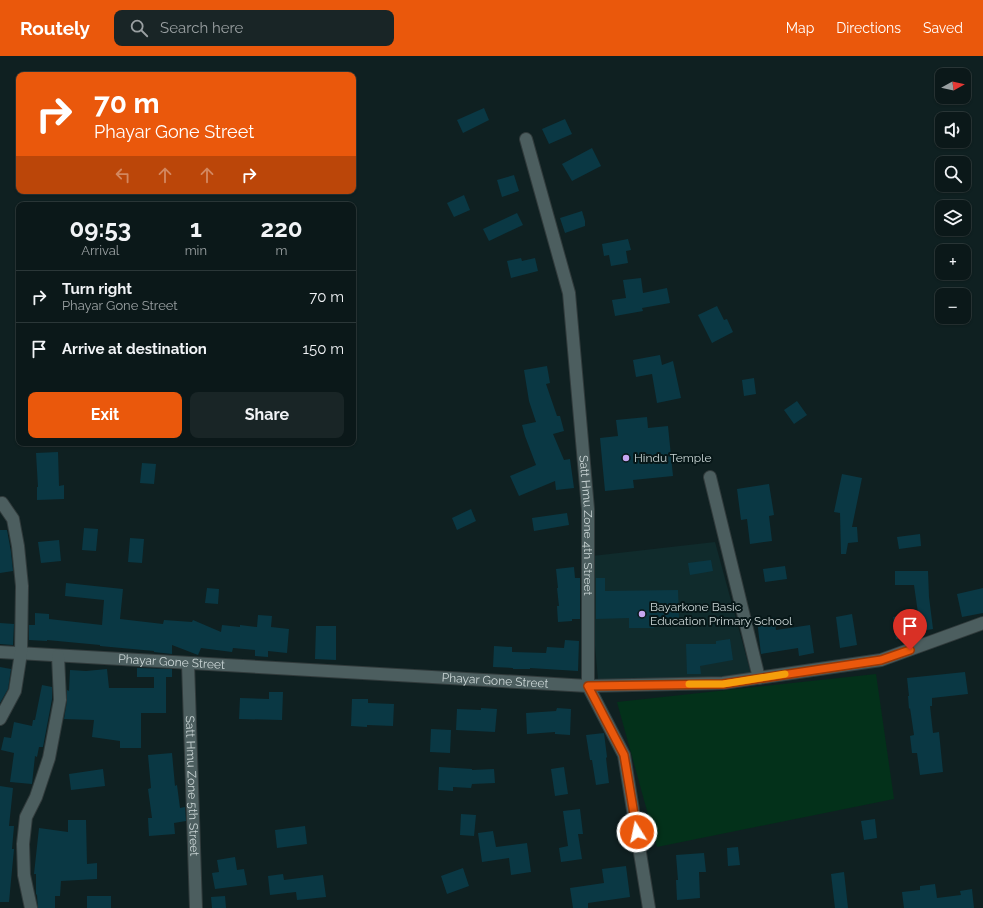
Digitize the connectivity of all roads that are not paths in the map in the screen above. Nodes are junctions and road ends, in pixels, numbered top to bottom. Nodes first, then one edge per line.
1 (526, 139) dead end
2 (710, 477) dead end
3 (2, 502) dead end
4 (983, 624) edge
5 (0, 652) edge
6 (21, 653) junction
7 (58, 656) junction
8 (188, 663) junction
9 (759, 678) junction
10 (588, 686) junction
11 (0, 719) edge
12 (31, 908) edge
13 (196, 908) edge
14 (650, 908) edge

1 - 10 street, Satt Hmu Zone 4th Street
2 - 9 street
3 - 6 street
4 - 9 street, Phayar Gone Street
5 - 6 street, Phayar Gone Street
6 - 7 street, Phayar Gone Street
6 - 11 street
7 - 8 street, Phayar Gone Street
7 - 12 street
8 - 10 street, Phayar Gone Street
8 - 13 street, Satt Hmu Zone 5th Street
9 - 10 street, Phayar Gone Street
10 - 14 street, Satt Hmu Zone 4th Street

